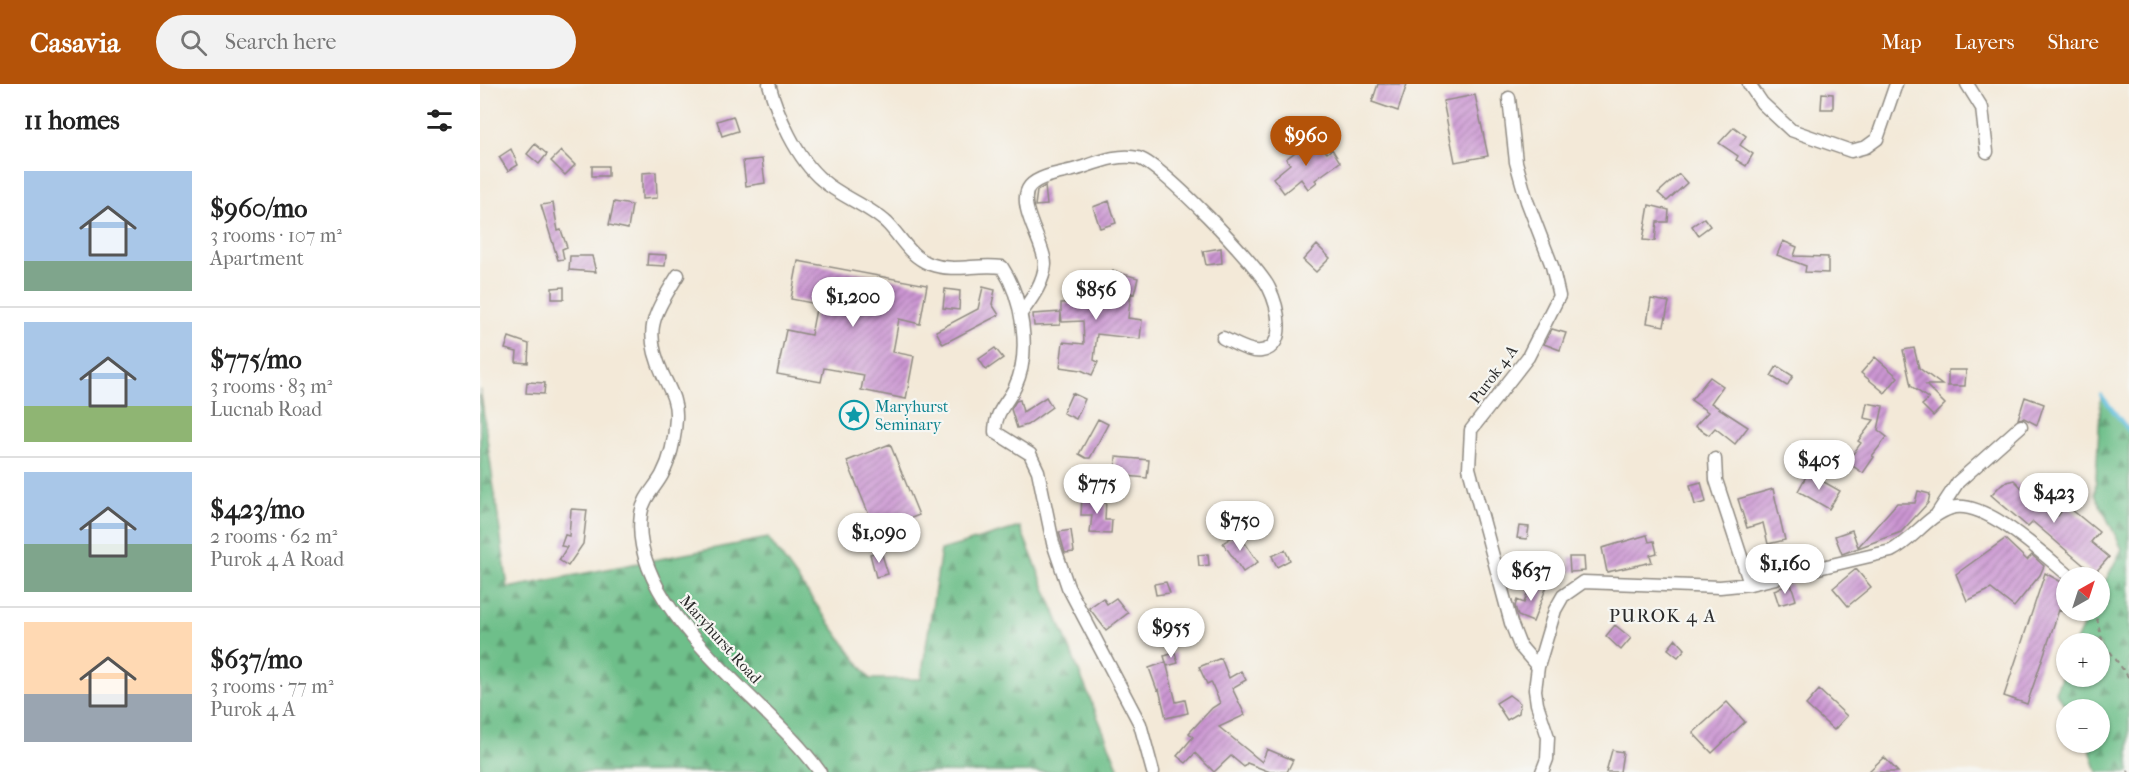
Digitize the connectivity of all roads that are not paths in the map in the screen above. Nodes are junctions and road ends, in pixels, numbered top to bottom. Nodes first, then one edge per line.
1 (769, 84) edge
2 (1749, 84) edge
3 (1896, 84) edge
4 (1967, 84) edge
5 (1509, 98) dead end
6 (1987, 152) dead end
7 (678, 274) dead end
8 (1022, 312) junction
9 (1223, 338) dead end
10 (2020, 426) dead end
11 (1714, 459) dead end
12 (1934, 517) junction
13 (2058, 567) edge
14 (1750, 584) junction
15 (1538, 667) junction
16 (820, 772) edge
17 (1153, 772) edge
18 (1542, 772) edge

1 - 8 street
2 - 3 street
4 - 6 street
5 - 15 street, Purok 4 A
7 - 16 street, Maryhurst Road
8 - 9 street
8 - 17 street
10 - 12 street
11 - 14 street
12 - 13 street
12 - 14 street
14 - 15 street
15 - 18 street

